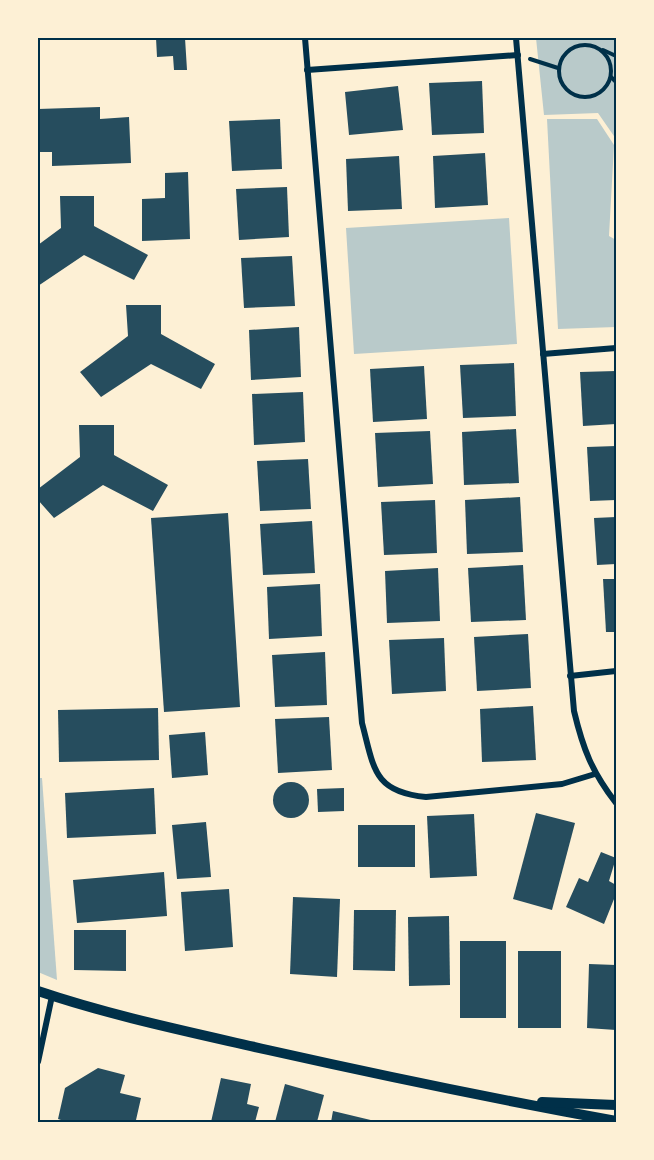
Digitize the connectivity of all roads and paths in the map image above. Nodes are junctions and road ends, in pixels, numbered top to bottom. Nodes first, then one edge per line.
1 (305, 38) edge
2 (516, 38) edge
3 (595, 46) junction
4 (518, 55) junction
5 (616, 56) edge
6 (558, 68) junction
7 (307, 70) junction
8 (611, 77) junction
9 (616, 82) edge
10 (616, 348) edge
11 (543, 354) junction
12 (616, 671) edge
13 (570, 676) junction
14 (595, 774) junction
15 (616, 802) edge
16 (38, 991) edge
17 (52, 996) junction
18 (38, 1062) edge
19 (503, 1101) junction
20 (616, 1105) edge
21 (616, 1121) edge

1 - 7 street
2 - 4 street
3 - 5 path
3 - 6 path
3 - 8 path
4 - 6 path
4 - 7 street
4 - 11 street
6 - 8 path
7 - 14 street
8 - 9 path
10 - 11 street
11 - 13 street
12 - 13 street
13 - 14 street
14 - 15 street
16 - 17 street
17 - 18 street
17 - 19 street
19 - 20 street
19 - 21 street

